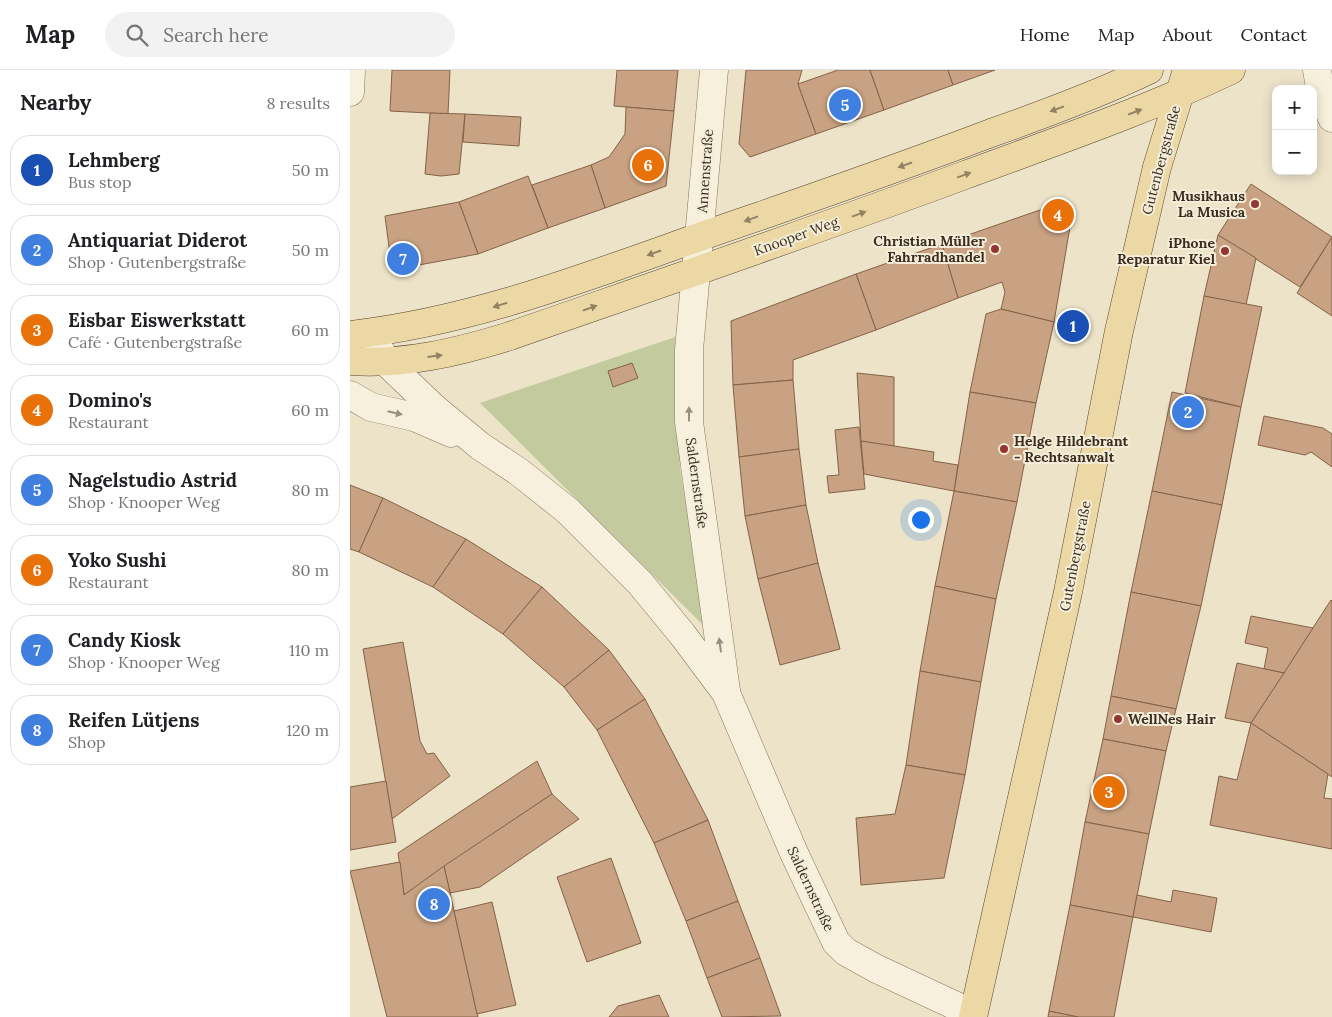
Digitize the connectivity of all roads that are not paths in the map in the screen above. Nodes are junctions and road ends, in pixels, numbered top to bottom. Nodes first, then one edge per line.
1 (351, 70) edge
2 (714, 70) edge
3 (1148, 70) edge
4 (1231, 70) edge
5 (1317, 70) edge
6 (1183, 82) edge
7 (350, 92) edge
8 (1332, 118) edge
9 (700, 238) junction
10 (697, 271) junction
11 (360, 334) edge
12 (350, 361) edge
13 (386, 362) junction
14 (350, 395) edge
15 (480, 446) junction
16 (726, 693) junction
17 (973, 1015) edge

1 - 7 street
2 - 9 street, Annenstraße
3 -> 9 main road
4 - 6 main road, Knooper Weg
5 - 8 street
10 -> 6 main road, Knooper Weg
6 - 17 main road, Gutenbergstraße
9 - 10 street, Annenstraße
9 -> 11 main road
13 -> 10 main road, Knooper Weg
16 -> 10 street, Saldernstraße
11 - 13 street, Saldernstraße
12 - 13 main road, Knooper Weg
13 - 15 street, Saldernstraße
14 -> 15 street, Saldernstraße
15 - 16 street, Saldernstraße
16 - 17 street, Saldernstraße

